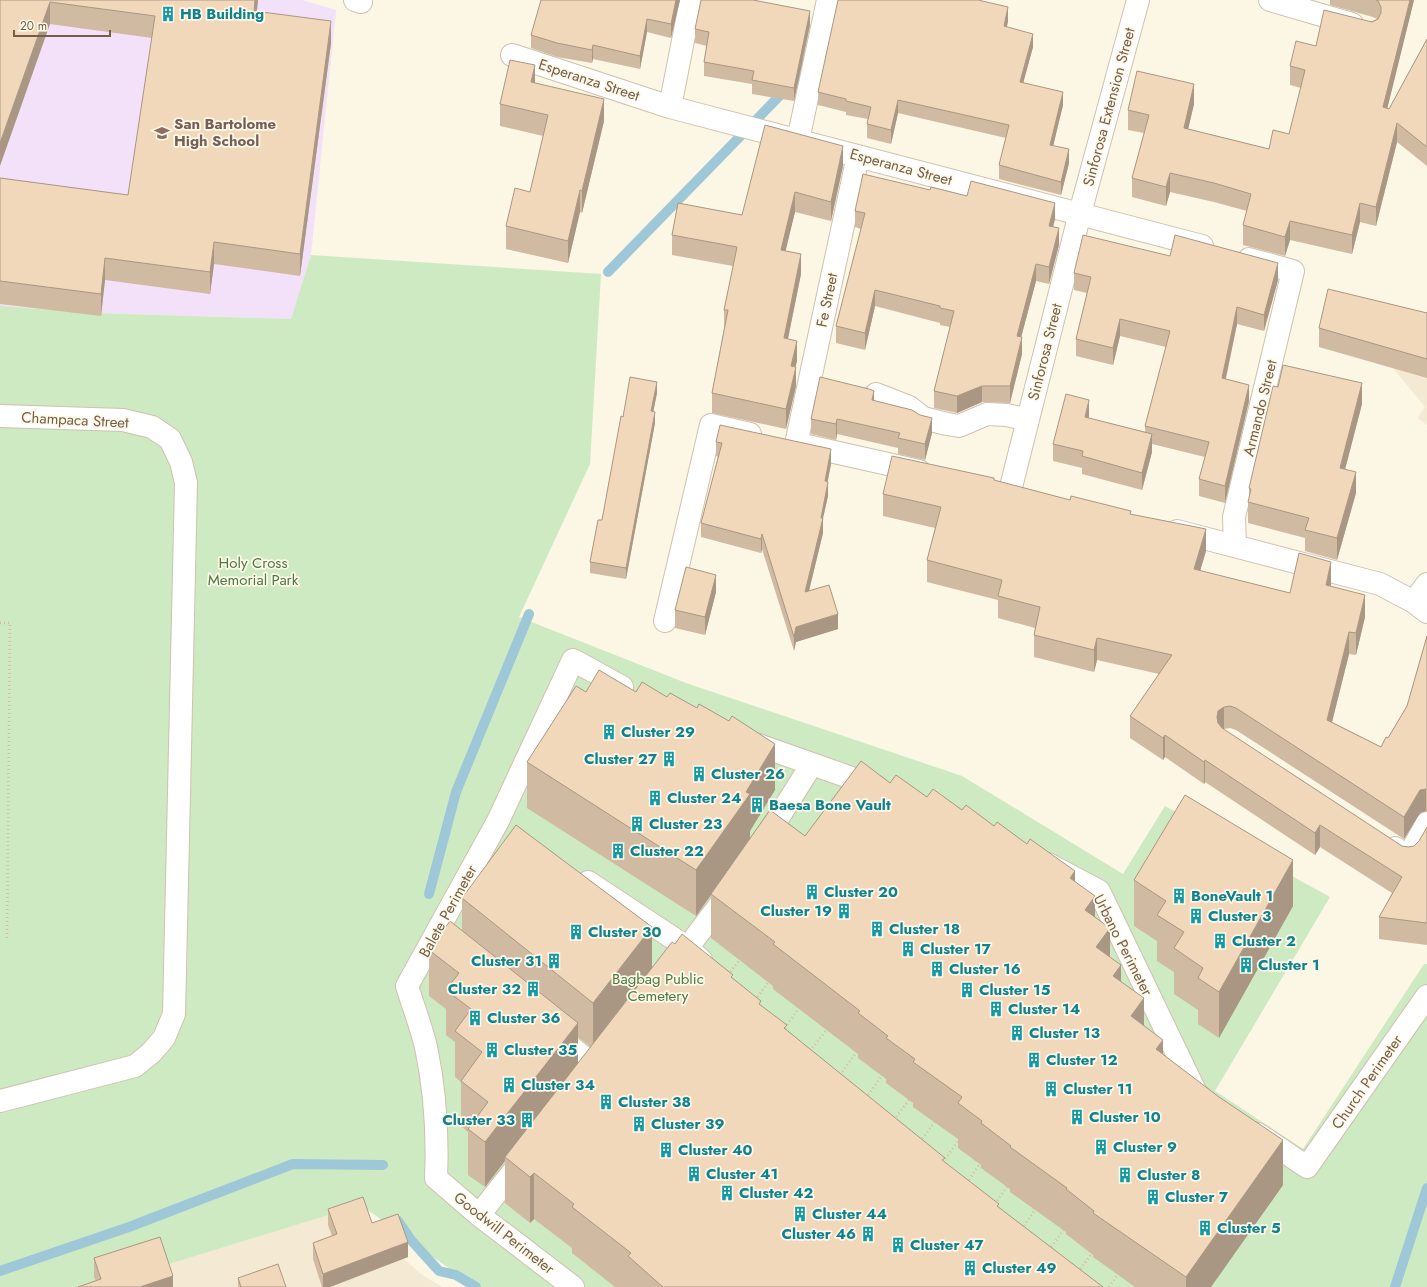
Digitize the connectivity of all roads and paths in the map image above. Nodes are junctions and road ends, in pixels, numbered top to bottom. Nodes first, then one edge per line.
1 (691, 0) edge
2 (828, 0) edge
3 (1138, 0) edge
4 (1270, 0) edge
5 (1369, 29) edge
6 (512, 55) dead end
7 (670, 106) junction
8 (798, 140) junction
9 (858, 156) junction
10 (1080, 213) junction
11 (1293, 271) joint
12 (876, 394) dead end
13 (0, 416) edge
14 (1028, 420) junction
15 (796, 444) junction
16 (940, 476) edge
17 (987, 486) edge
18 (1010, 491) junction
19 (1033, 497) edge
20 (1157, 526) edge
21 (1235, 545) junction
22 (1427, 584) edge
23 (1421, 607) edge
24 (665, 620) dead end
25 (0, 623) edge
26 (638, 695) edge
27 (732, 735) edge
28 (812, 764) junction
29 (897, 794) edge
30 (498, 821) junction
31 (1427, 823) edge
32 (517, 834) edge
33 (1375, 835) edge
34 (1032, 857) edge
35 (570, 869) edge
36 (434, 938) junction
37 (7, 940) dead end
38 (688, 948) junction
39 (452, 952) edge
40 (742, 956) edge
41 (774, 974) edge
42 (665, 977) edge
43 (724, 981) joint
44 (1427, 996) edge
45 (751, 1005) edge
46 (801, 1005) edge
47 (537, 1020) edge
48 (831, 1022) edge
49 (782, 1031) edge
50 (861, 1047) edge
51 (808, 1054) edge
52 (887, 1070) edge
53 (838, 1079) edge
54 (581, 1085) edge
55 (914, 1093) edge
56 (0, 1101) edge
57 (864, 1101) edge
58 (1215, 1106) edge
59 (939, 1116) edge
60 (1238, 1122) edge
61 (890, 1125) edge
62 (962, 1136) edge
63 (537, 1141) edge
64 (916, 1148) edge
65 (984, 1158) edge
66 (939, 1168) edge
67 (436, 1178) joint
68 (1012, 1180) edge
69 (966, 1183) edge
70 (1041, 1202) edge
71 (994, 1205) edge
72 (479, 1215) junction
73 (1068, 1224) edge
74 (1018, 1234) edge
75 (1097, 1246) edge
76 (1045, 1255) edge
77 (1123, 1268) edge
78 (1074, 1278) edge
79 (573, 1287) edge
80 (1109, 1287) edge

1 - 7 street
2 - 8 street
3 - 10 street, Sinforosa Extension Street
4 - 5 street
6 - 7 street, Esperanza Street
7 - 8 street, Esperanza Street
8 - 9 street, Esperanza Street
9 - 10 street, Esperanza Street
9 - 15 street, Fe Street
10 - 11 street, Esperanza Street
10 - 14 street, Sinforosa Street
11 - 21 street, Armando Street
12 - 14 street
13 - 56 street, Champaca Street
14 - 18 street, Sinforosa Street
15 - 16 street
15 - 24 street
17 - 18 street
18 - 19 street
20 - 21 street
21 - 23 street
22 - 23 street
25 - 37 path
26 - 30 street, Balete Perimeter
27 - 28 street
28 - 29 street
28 - 38 street
30 - 32 street
30 - 36 street, Balete Perimeter
31 - 33 street
34 - 58 street, Urbano Perimeter
35 - 38 street
36 - 39 street
36 - 67 street, Balete Perimeter
38 - 42 street
38 - 43 street
40 - 43 path
41 - 45 path
44 - 60 street, Church Perimeter
46 - 49 path
47 - 54 street
48 - 51 path
50 - 53 path
52 - 57 path
55 - 61 path
59 - 64 path
62 - 66 path
63 - 72 street
65 - 69 path
67 - 72 street, Goodwill Perimeter
68 - 71 path
70 - 74 path
72 - 79 street, Goodwill Perimeter
73 - 76 path
75 - 78 path
77 - 80 path

